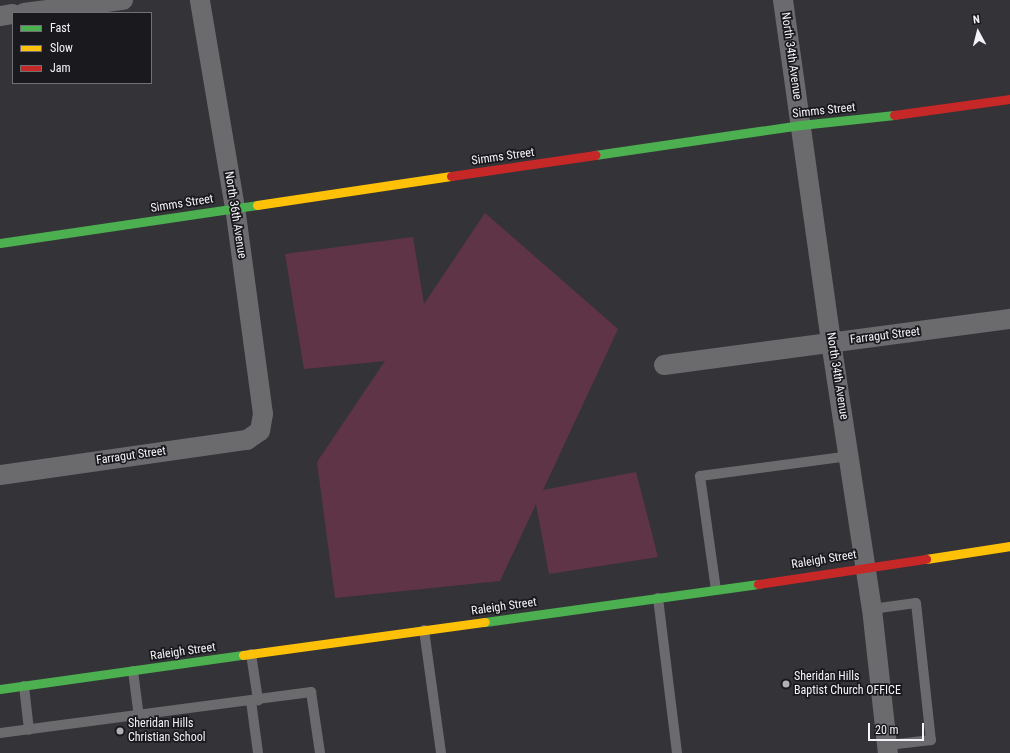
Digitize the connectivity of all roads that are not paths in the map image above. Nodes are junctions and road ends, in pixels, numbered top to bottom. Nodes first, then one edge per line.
1 (123, 0) edge
2 (200, 0) edge
3 (783, 0) edge
4 (32, 12) edge
5 (12, 14) edge
6 (0, 16) edge
7 (1010, 99) edge
8 (801, 125) junction
9 (235, 208) junction
10 (0, 243) edge
11 (1010, 319) edge
12 (831, 342) junction
13 (664, 365) dead end
14 (260, 431) joint
15 (849, 456) junction
16 (0, 475) edge
17 (1010, 546) edge
18 (866, 566) junction
19 (716, 590) junction
20 (658, 598) junction
21 (872, 609) junction
22 (424, 630) junction
23 (251, 654) junction
24 (133, 671) junction
25 (24, 686) junction
26 (0, 689) edge
27 (255, 700) junction
28 (139, 717) junction
29 (30, 730) junction
30 (0, 733) edge
31 (888, 749) edge
32 (258, 753) edge
33 (320, 753) edge
34 (441, 753) edge
35 (677, 753) edge

1 - 4 street
2 - 9 street, North 36th Avenue
3 - 8 street, North 34th Avenue
5 - 6 street
7 - 8 street, Simms Street
8 - 9 street, Simms Street
8 - 12 street, North 34th Avenue
9 - 10 street, Simms Street
9 - 14 street, North 36th Avenue
11 - 12 street, Farragut Street
12 - 13 street, Farragut Street
12 - 15 street, North 34th Avenue
14 - 16 street, Farragut Street
15 - 18 street, North 34th Avenue
15 - 19 lane
17 - 18 street, Raleigh Street
18 - 19 street, Raleigh Street
18 - 21 street, North 34th Avenue
19 - 20 street, Raleigh Street
20 - 22 street, Raleigh Street
20 - 35 lane
21 - 31 street, North 34th Avenue
21 - 31 lane
22 - 23 street, Raleigh Street
22 - 34 lane
23 - 24 street, Raleigh Street
23 - 27 lane
24 - 25 street, Raleigh Street
24 - 28 lane
25 - 26 street, Raleigh Street
25 - 29 lane
27 - 28 lane
27 - 32 lane
27 - 33 lane
28 - 29 lane
29 - 30 lane

